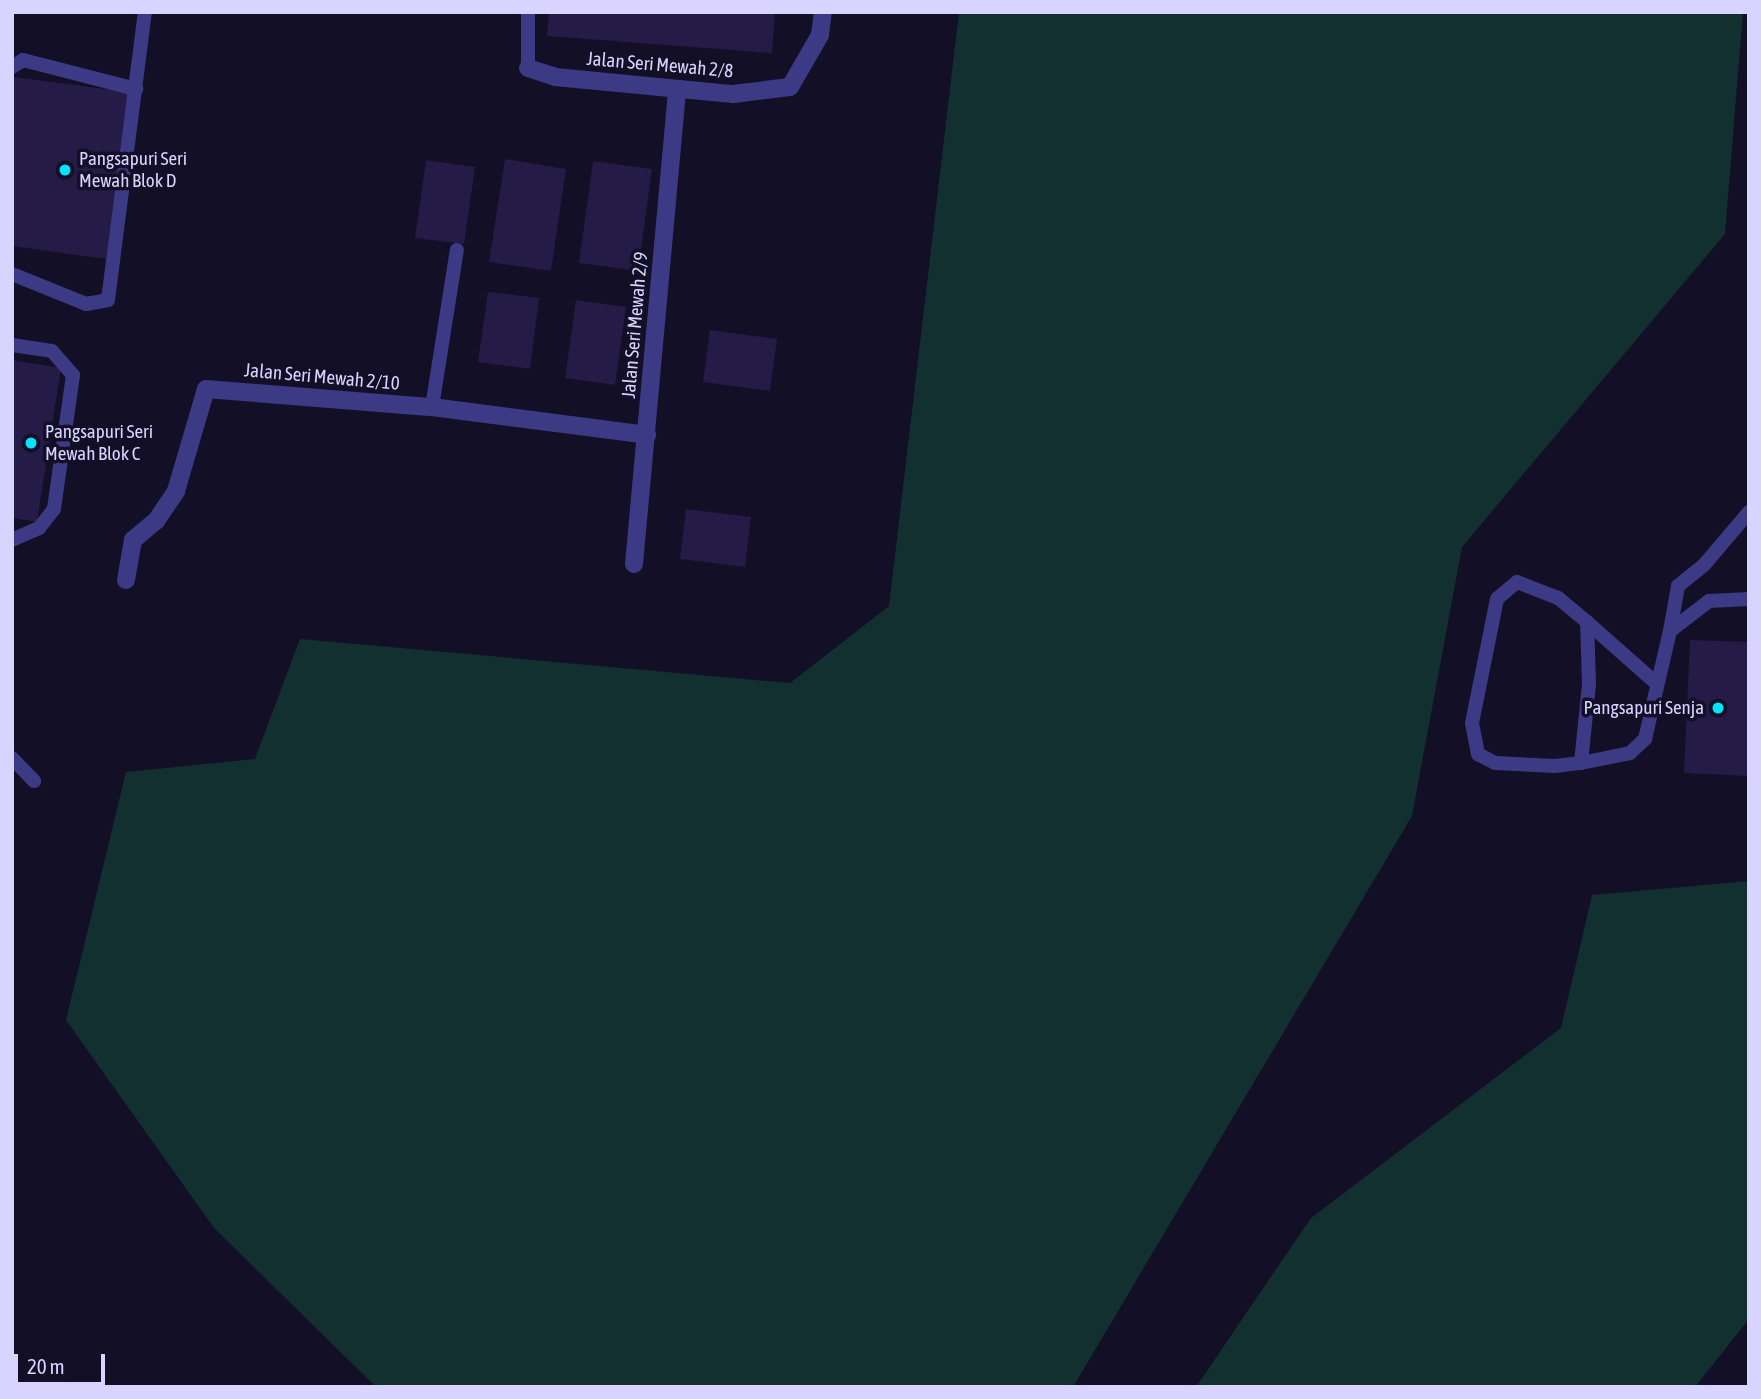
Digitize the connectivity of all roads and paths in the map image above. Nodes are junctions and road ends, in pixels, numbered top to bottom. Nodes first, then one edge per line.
1 (145, 12) edge
2 (528, 12) edge
3 (823, 12) edge
4 (12, 67) edge
5 (528, 68) joint
6 (136, 89) junction
7 (677, 89) junction
8 (457, 250) dead end
9 (12, 274) edge
10 (12, 345) edge
11 (432, 407) junction
12 (647, 435) junction
13 (1749, 512) edge
14 (12, 540) edge
15 (634, 564) dead end
16 (126, 580) dead end
17 (1749, 599) edge
18 (1587, 622) junction
19 (1670, 631) junction
20 (1656, 683) junction
21 (12, 758) edge
22 (1581, 763) junction
23 (34, 781) dead end

1 - 6 lane
2 - 5 lane
3 - 7 street, Jalan Seri Mewah 2/8
4 - 6 lane
5 - 7 street, Jalan Seri Mewah 2/8
6 - 9 lane
7 - 12 street, Jalan Seri Mewah 2/9
8 - 11 lane
10 - 14 lane
11 - 12 street, Jalan Seri Mewah 2/10
11 - 16 street, Jalan Seri Mewah 2/10
12 - 15 street, Jalan Seri Mewah 2/9
13 - 19 lane
17 - 19 lane
18 - 20 lane
18 - 22 lane
18 - 22 lane
19 - 20 lane
20 - 22 lane
21 - 23 lane

